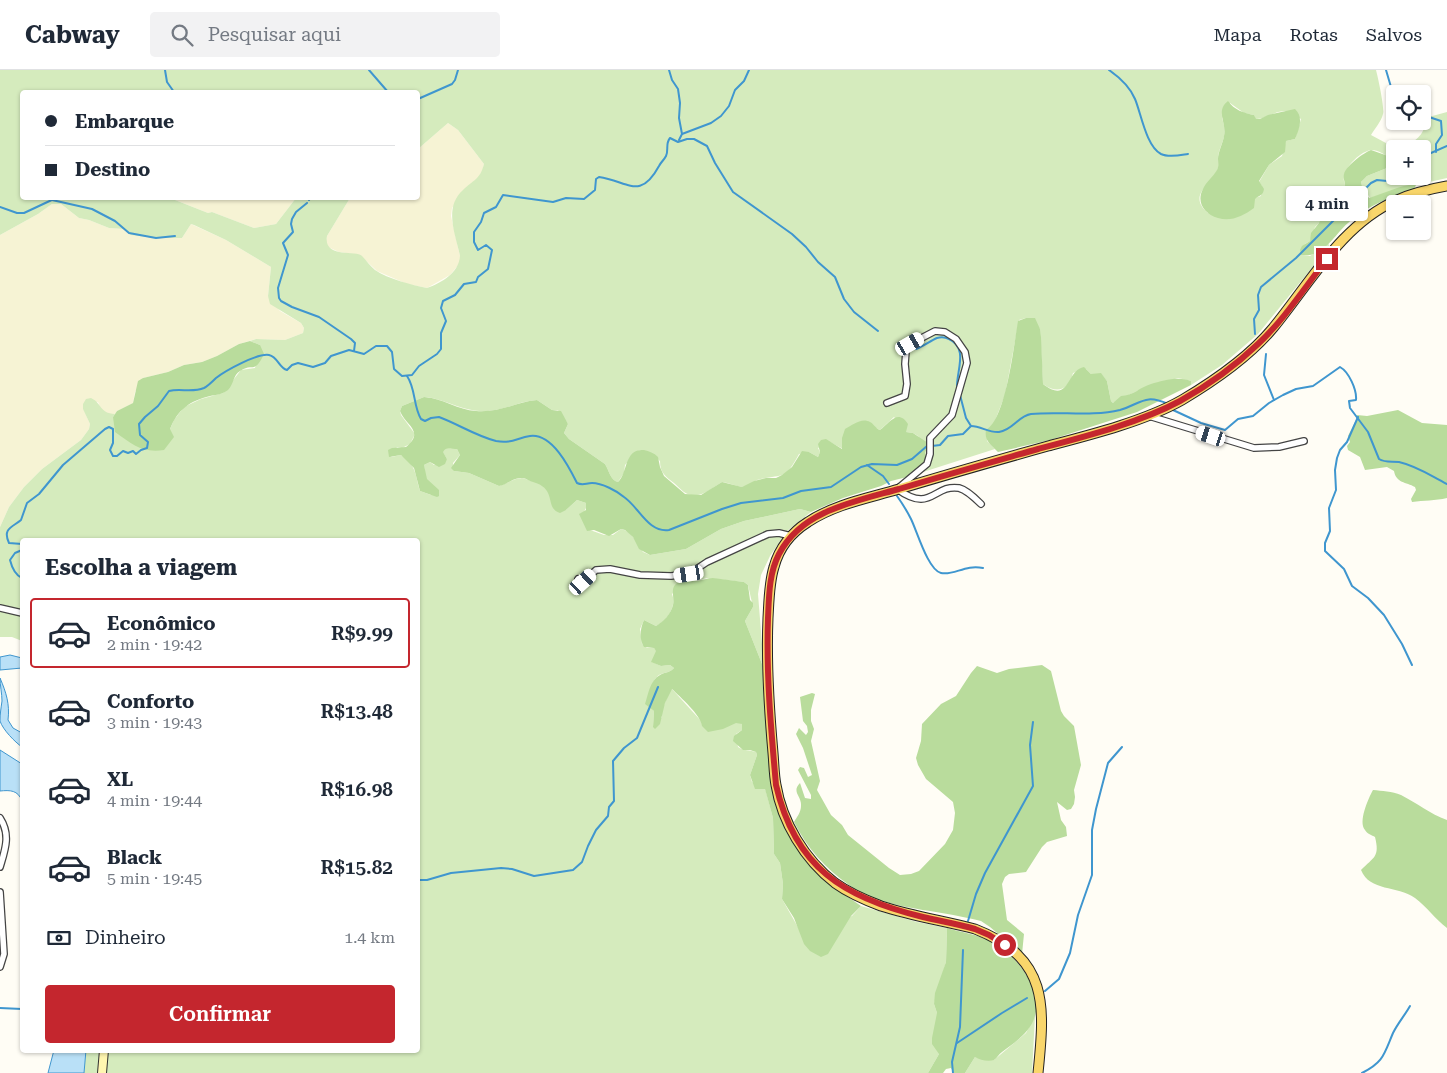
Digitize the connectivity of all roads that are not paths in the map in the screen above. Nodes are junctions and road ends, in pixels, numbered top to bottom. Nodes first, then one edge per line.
1 (1447, 186) edge
2 (887, 403) dead end
3 (1147, 415) junction
4 (1304, 441) dead end
5 (897, 489) junction
6 (981, 504) dead end
7 (790, 536) junction
8 (578, 579) dead end
9 (0, 608) edge
10 (20, 613) edge
11 (0, 818) edge
12 (0, 867) edge
13 (0, 892) edge
14 (0, 967) edge
15 (104, 1053) edge
16 (102, 1073) edge
17 (1038, 1073) edge

1 - 3 main road
2 - 5 street
3 - 4 street
3 - 5 main road
5 - 6 street
5 - 7 main road
7 - 8 street
7 - 17 main road
9 - 10 street
11 - 12 street
13 - 14 street
15 - 16 street

